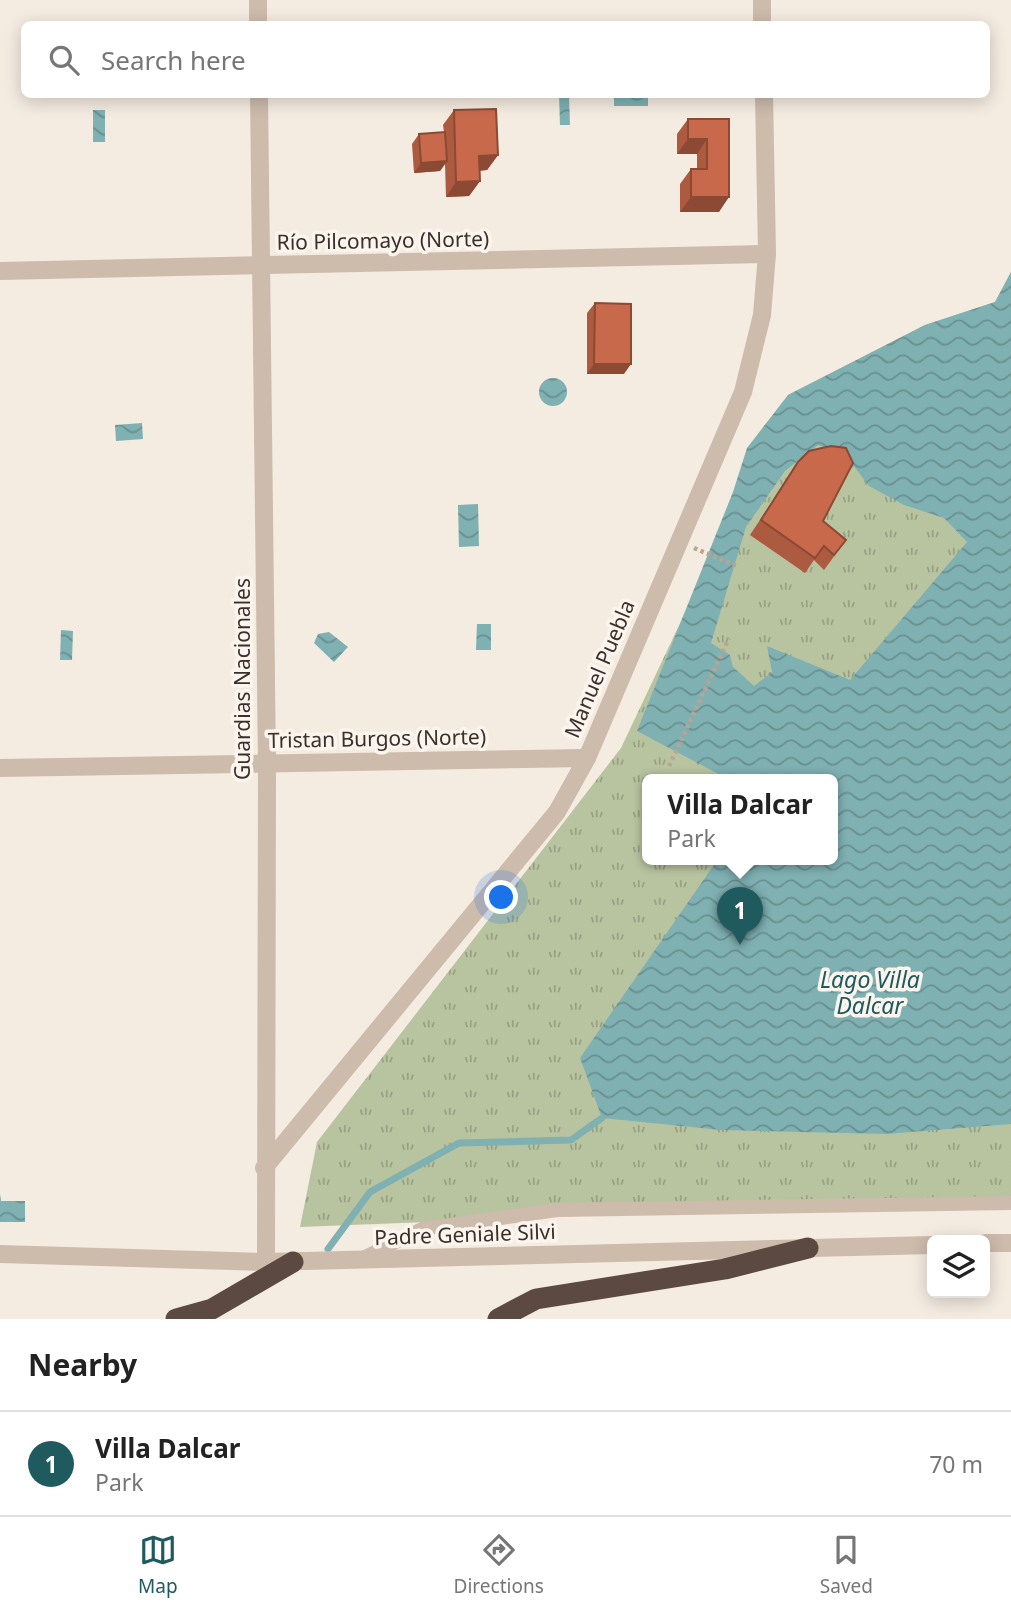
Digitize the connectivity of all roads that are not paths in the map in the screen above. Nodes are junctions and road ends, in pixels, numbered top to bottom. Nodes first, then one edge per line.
1 (258, 0) edge
2 (762, 0) edge
3 (258, 21) edge
4 (762, 21) edge
5 (260, 98) edge
6 (764, 98) edge
7 (767, 254) junction
8 (262, 266) junction
9 (0, 271) edge
10 (587, 758) junction
11 (267, 764) junction
12 (0, 768) edge
13 (264, 1168) junction
14 (1011, 1203) edge
15 (990, 1243) edge
16 (1011, 1243) edge
17 (927, 1245) edge
18 (808, 1248) junction
19 (0, 1254) edge
20 (357, 1261) junction
21 (266, 1262) junction
22 (293, 1262) junction
23 (176, 1319) edge
24 (498, 1319) edge

1 - 3 street
2 - 4 street
5 - 8 street, Guardias Nacionales
6 - 7 street, Manuel Puebla
7 - 8 street, Río Pilcomayo (Norte)
7 - 10 street, Manuel Puebla
8 - 9 street, Río Pilcomayo (Norte)
8 - 11 street, Guardias Nacionales
10 - 11 street, Tristan Burgos (Norte)
10 - 13 street, Manuel Puebla
11 - 12 street, Tristan Burgos (Norte)
11 - 13 street, Guardias Nacionales
13 - 21 street, Guardias Nacionales
14 - 20 lane
15 - 16 street
17 - 18 street, Padre Geniale Silvi
18 - 20 street, Padre Geniale Silvi
18 - 24 highway
19 - 21 street, Padre Geniale Silvi
20 - 22 street, Padre Geniale Silvi
21 - 22 street, Padre Geniale Silvi
22 - 23 highway

